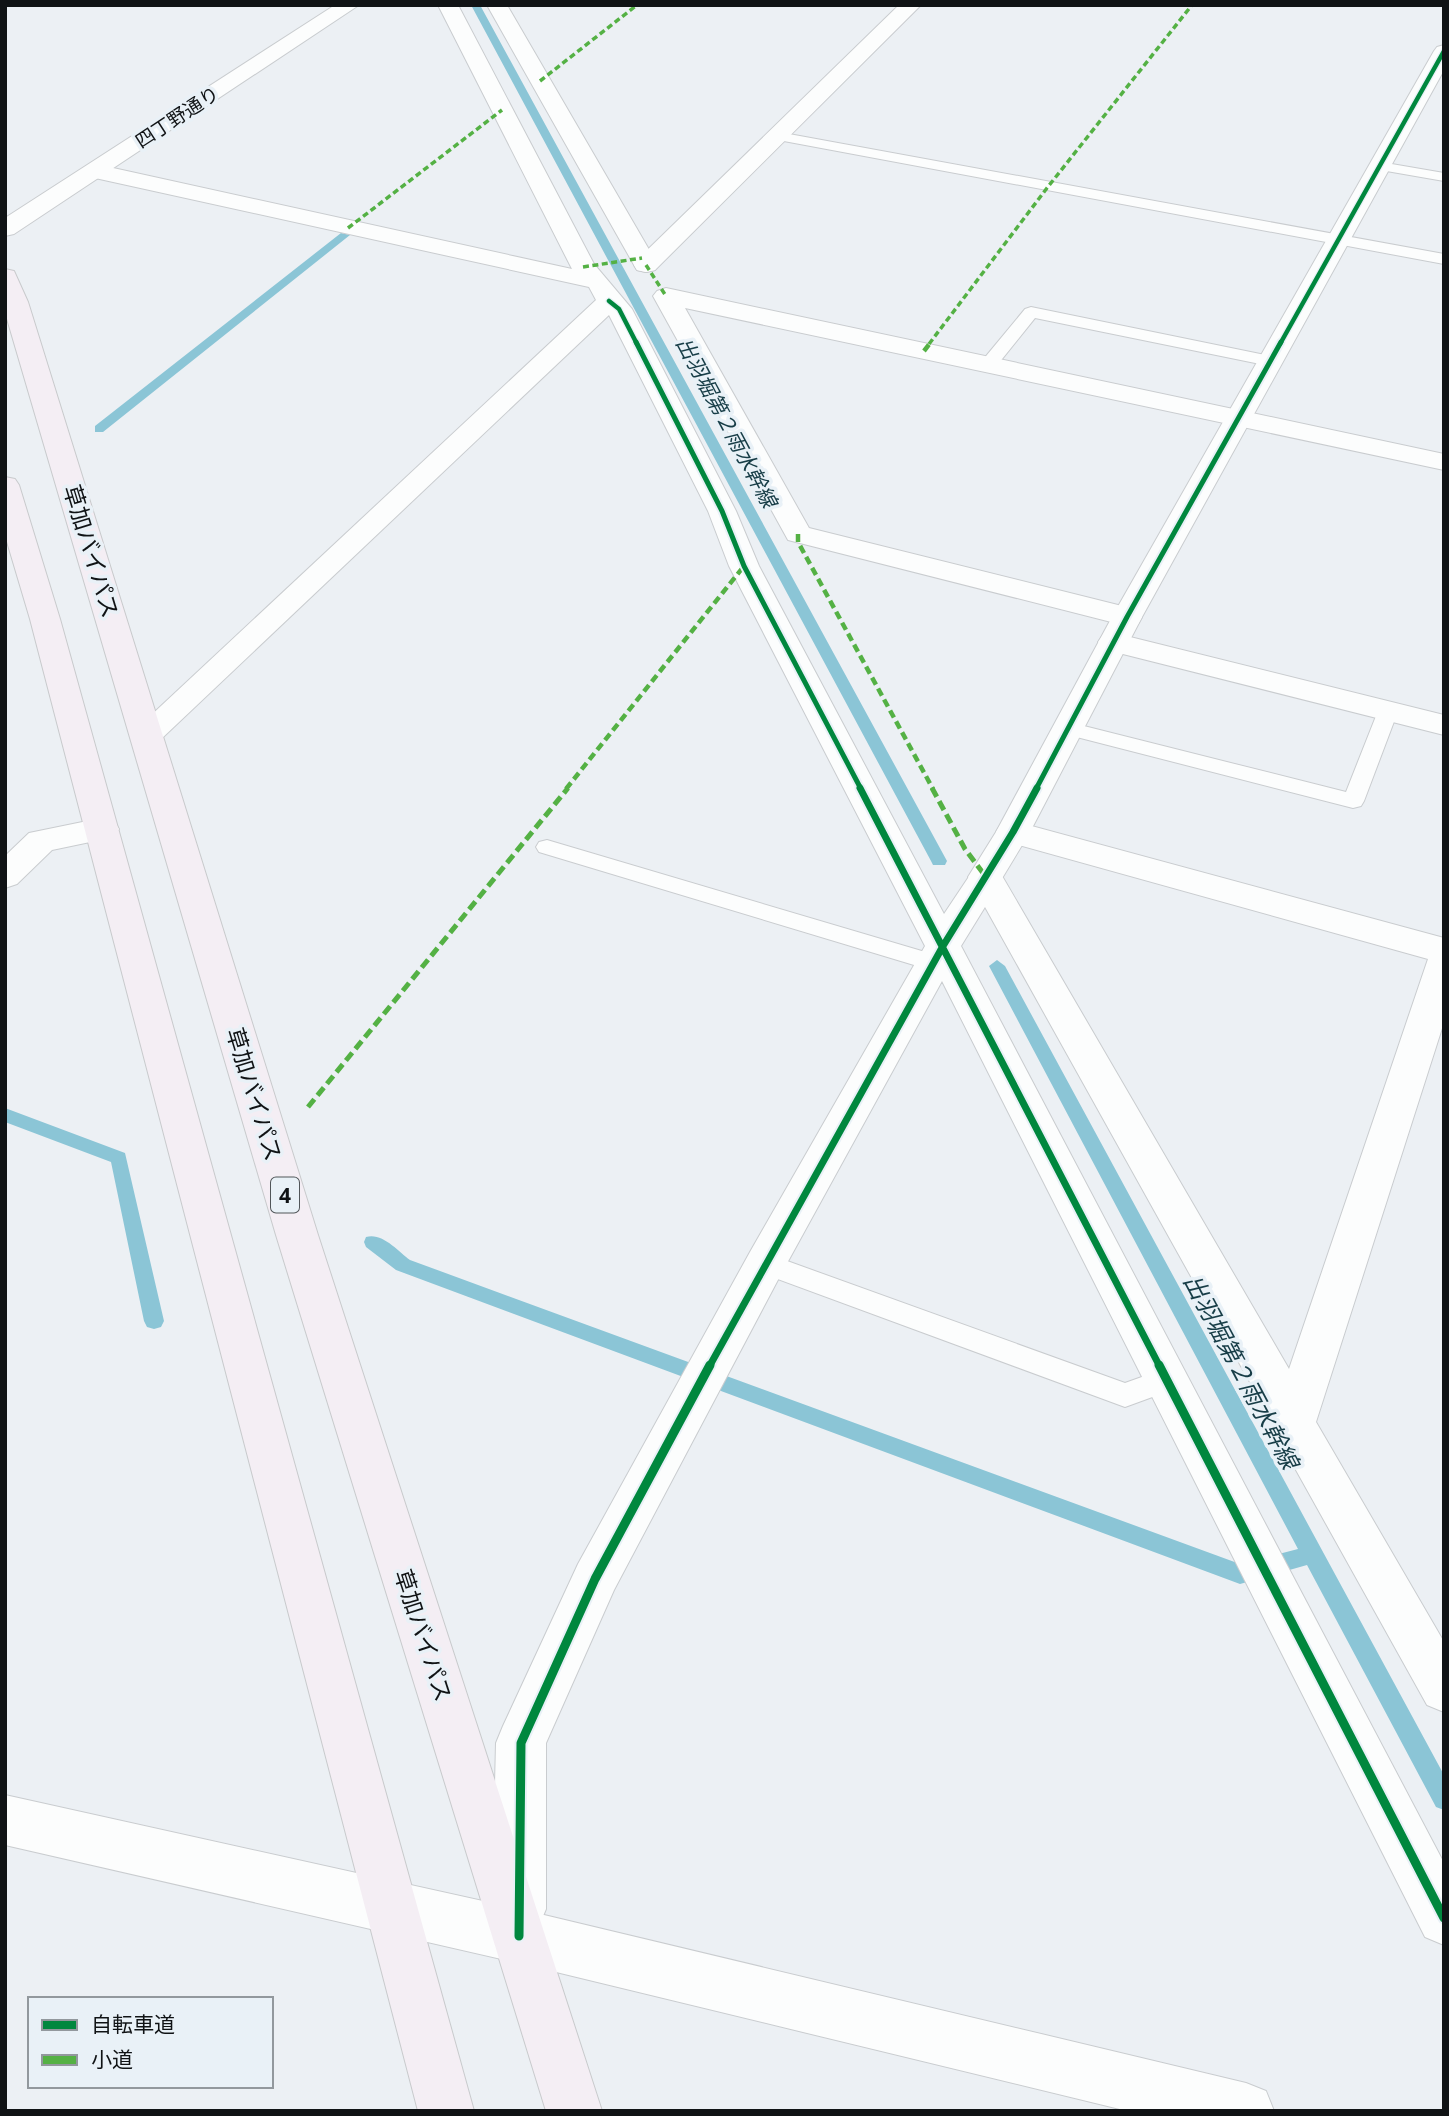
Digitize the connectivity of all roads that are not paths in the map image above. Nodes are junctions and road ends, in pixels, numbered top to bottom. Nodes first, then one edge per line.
1 (349, 5) edge
2 (448, 5) edge
3 (497, 5) edge
4 (911, 5) edge
5 (1444, 51) edge
6 (778, 136) junction
7 (1380, 166) junction
8 (96, 171) junction
9 (1444, 177) edge
10 (5, 229) edge
11 (1339, 240) junction
12 (1444, 259) edge
13 (5, 276) edge
14 (603, 291) junction
15 (1270, 361) junction
16 (988, 365) junction
17 (1237, 418) junction
18 (1444, 462) edge
19 (5, 485) edge
20 (1120, 629) junction
21 (1388, 711) junction
22 (1444, 725) edge
23 (1068, 728) junction
24 (147, 734) junction
25 (102, 828) junction
26 (1013, 832) junction
27 (547, 847) dead end
28 (5, 876) edge
29 (986, 877) junction
30 (1444, 951) edge
31 (939, 954) junction
32 (1444, 964) edge
33 (765, 1264) junction
34 (1167, 1380) junction
35 (1294, 1419) junction
36 (1444, 1689) edge
37 (5, 1820) edge
38 (390, 1908) junction
39 (1444, 1918) edge
40 (519, 1936) junction
41 (446, 2111) edge
42 (574, 2111) edge
43 (1246, 2111) edge

1 - 8 street, 四丁野通り
2 - 14 street
3 - 6 street
4 - 6 street
5 - 7 street
6 - 11 lane
7 - 9 lane
7 - 11 street
8 - 10 street, 四丁野通り
8 - 14 street
11 - 12 lane
11 - 15 street
13 - 24 highway, 草加バイパス / 4
14 - 24 street
14 - 31 street
15 - 16 lane
15 - 17 street
16 - 17 street
16 - 20 street
17 - 18 street
17 - 20 street
19 - 25 highway
20 - 21 street
20 - 23 street
21 - 22 street
21 - 23 lane
23 - 26 street
24 - 40 highway, 草加バイパス / 4
25 - 28 street
25 - 38 highway
26 - 29 street
26 - 30 street
27 - 31 lane
29 - 31 street
29 - 35 street
31 - 33 street
31 - 34 street
32 - 35 street
33 - 34 lane
33 - 40 street
34 - 39 street
35 - 36 street
37 - 38 street
38 - 40 street
38 - 41 highway
40 - 42 highway, 草加バイパス / 4
40 - 43 street

